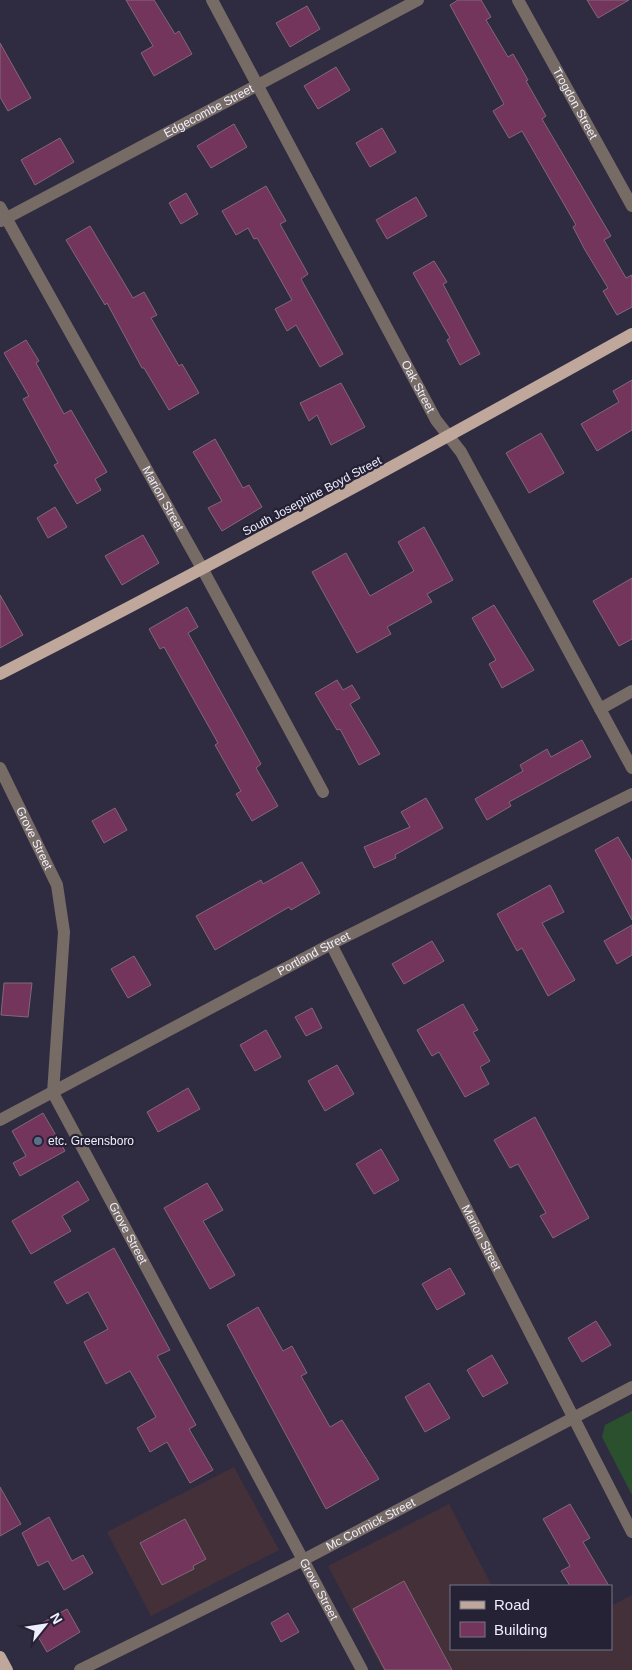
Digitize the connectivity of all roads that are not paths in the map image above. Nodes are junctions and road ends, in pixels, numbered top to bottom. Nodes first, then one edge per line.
1 (212, 0) edge
2 (418, 0) edge
3 (518, 0) edge
4 (259, 86) junction
5 (632, 206) edge
6 (2, 216) edge
7 (632, 334) edge
8 (449, 437) junction
9 (203, 570) junction
10 (0, 674) edge
11 (632, 691) edge
12 (600, 709) junction
13 (0, 768) edge
14 (632, 768) edge
15 (323, 792) dead end
16 (632, 794) edge
17 (331, 944) junction
18 (53, 1093) junction
19 (0, 1120) edge
20 (632, 1387) edge
21 (573, 1416) junction
22 (632, 1532) edge
23 (303, 1560) junction
24 (0, 1657) edge
25 (7, 1670) edge
26 (80, 1670) edge
27 (362, 1670) edge

1 - 4 street, Oak Street
2 - 4 street, Edgecombe Street
3 - 5 street, Trogdon Street
4 - 6 street, Edgecombe Street
4 - 8 street, Oak Street
6 - 9 street, Marion Street
7 - 8 main road, South Josephine Boyd Street
8 - 9 main road, South Josephine Boyd Street
8 - 12 street, Oak Street
9 - 10 main road, South Josephine Boyd Street
9 - 15 street, Marion Street
11 - 12 street
12 - 14 street, Oak Street
13 - 18 street, Grove Street
16 - 17 street, Portland Street
17 - 18 street, Portland Street
17 - 21 street, Marion Street
18 - 19 street, Portland Street
18 - 23 street, Grove Street
20 - 21 street, Mc Cormick Street
21 - 22 street, Marion Street
21 - 23 street, Mc Cormick Street
23 - 26 street, Mc Cormick Street
23 - 27 street, Grove Street
24 - 25 main road

